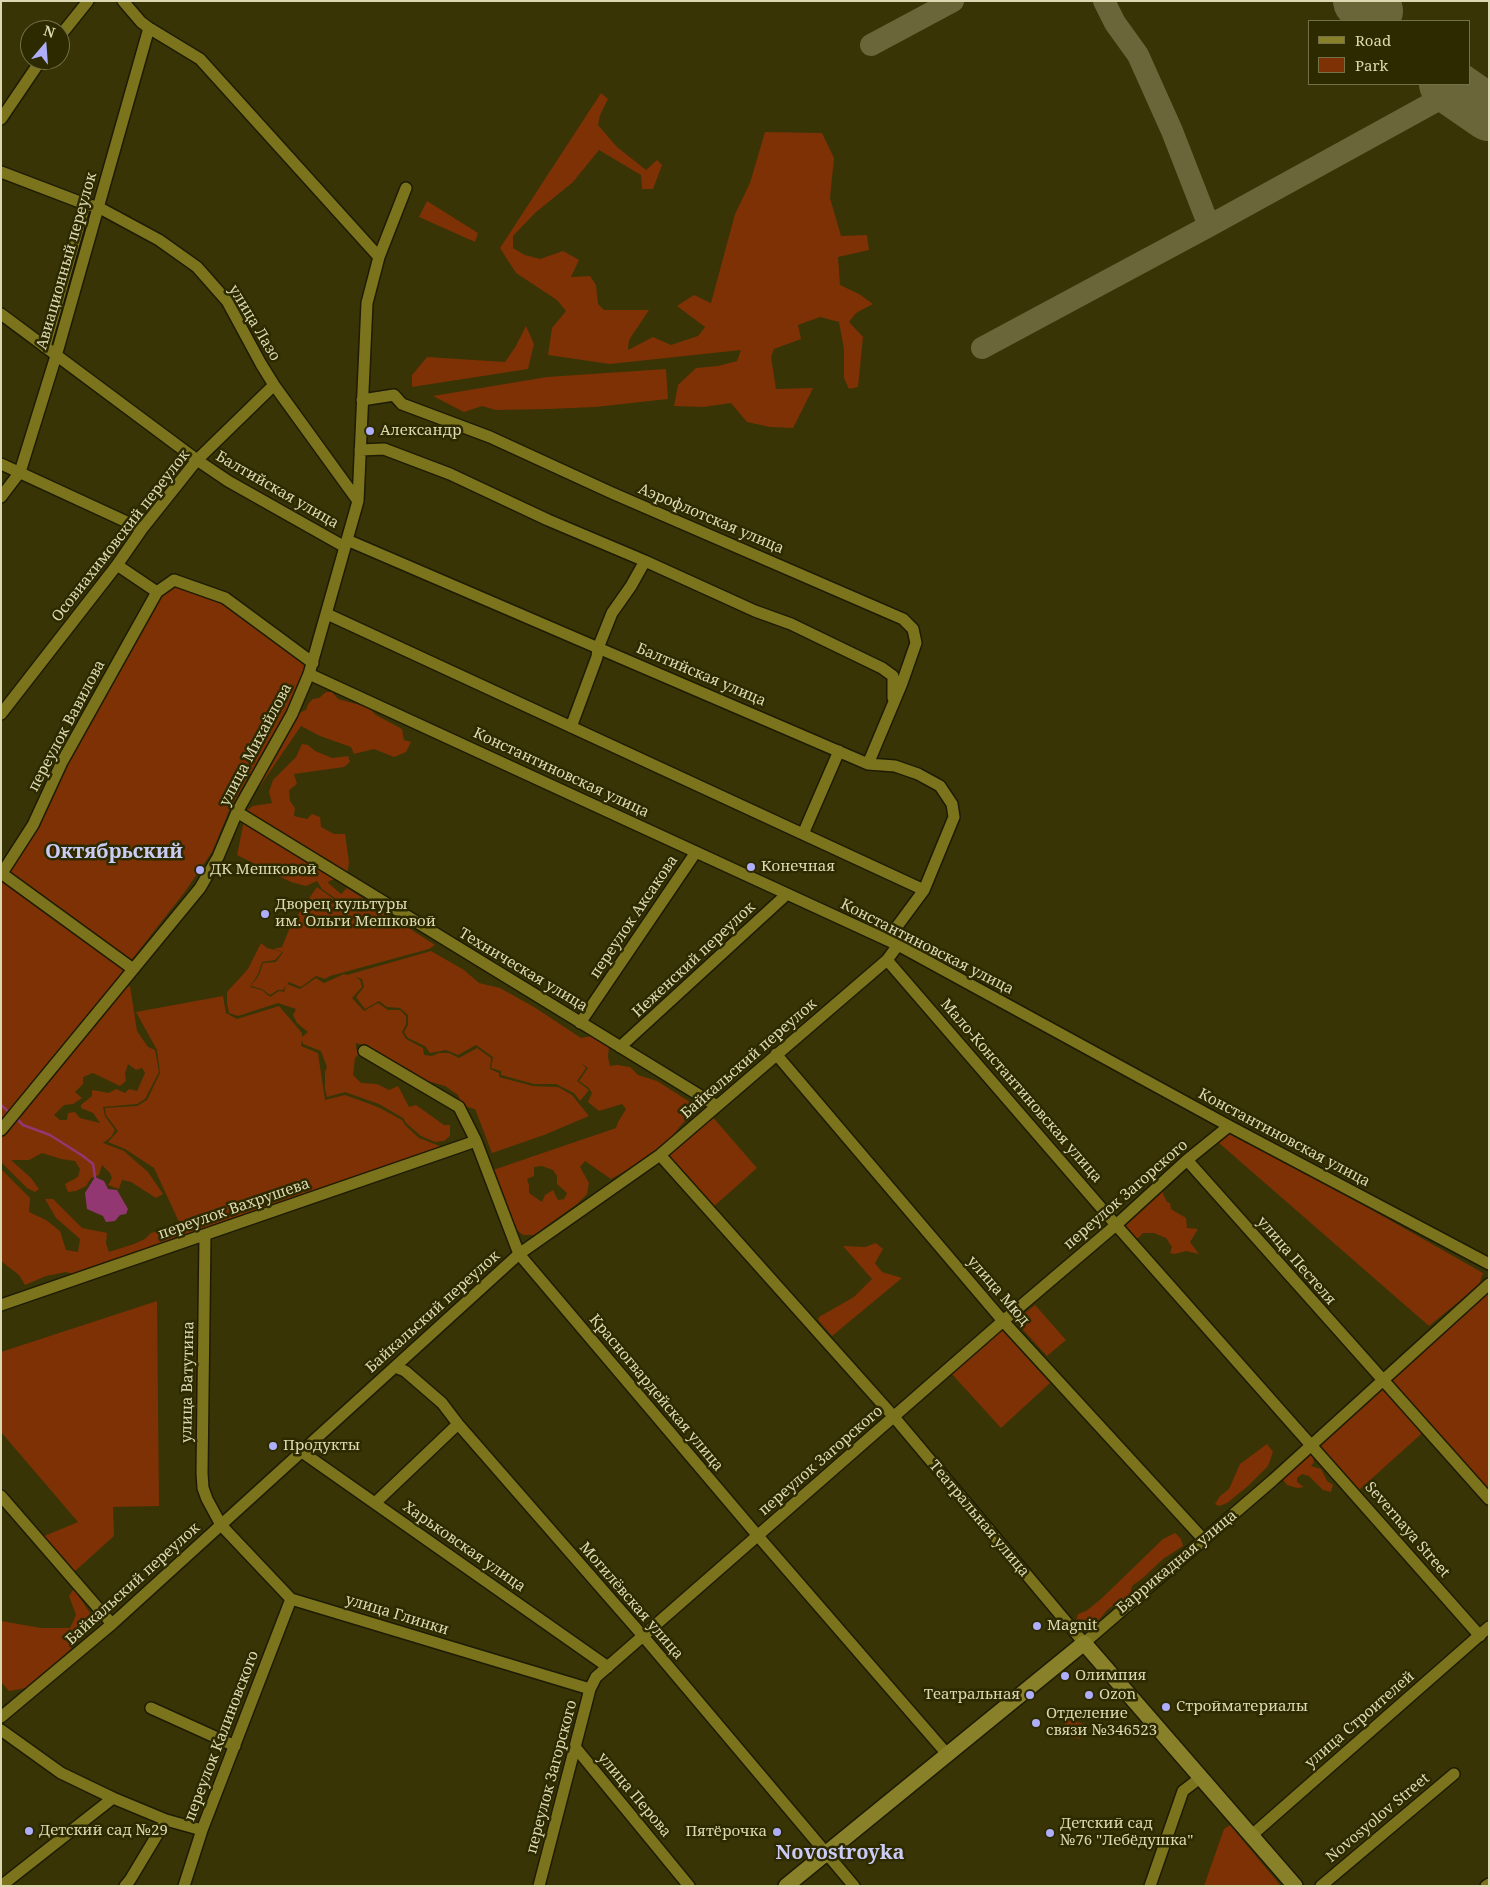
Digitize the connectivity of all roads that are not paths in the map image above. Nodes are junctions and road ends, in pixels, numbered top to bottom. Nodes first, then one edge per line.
1 (88, 1) edge
2 (124, 1) edge
3 (70, 24) edge
4 (149, 28) junction
5 (34, 70) edge
6 (1, 119) edge
7 (1, 172) edge
8 (406, 188) dead end
9 (85, 204) junction
10 (98, 207) junction
11 (379, 257) junction
12 (1, 314) edge
13 (45, 347) junction
14 (56, 356) junction
15 (274, 385) junction
16 (362, 400) junction
17 (360, 450) junction
18 (197, 460) junction
19 (1, 464) edge
20 (20, 472) junction
21 (1, 497) edge
22 (358, 501) junction
23 (142, 528) junction
24 (346, 544) junction
25 (645, 561) junction
26 (117, 565) junction
27 (157, 592) junction
28 (327, 614) junction
29 (598, 648) junction
30 (311, 668) junction
31 (893, 703) junction
32 (1, 714) edge
33 (570, 727) junction
34 (840, 751) junction
35 (868, 764) junction
36 (237, 812) junction
37 (803, 834) junction
38 (696, 852) junction
39 (1, 873) edge
40 (924, 890) junction
41 (787, 894) junction
42 (887, 940) junction
43 (898, 946) junction
44 (887, 960) junction
45 (134, 969) junction
46 (580, 1023) junction
47 (620, 1047) junction
48 (364, 1051) dead end
49 (776, 1054) junction
50 (717, 1106) junction
51 (1230, 1126) junction
52 (1, 1130) edge
53 (476, 1141) junction
54 (660, 1155) junction
55 (1187, 1160) junction
56 (1116, 1225) junction
57 (205, 1235) junction
58 (519, 1254) junction
59 (1489, 1264) edge
60 (1489, 1284) edge
61 (1, 1306) edge
62 (1003, 1321) junction
63 (395, 1367) junction
64 (1382, 1382) junction
65 (894, 1417) junction
66 (458, 1424) junction
67 (1311, 1445) junction
68 (302, 1452) junction
69 (1, 1496) edge
70 (1489, 1499) edge
71 (375, 1503) junction
72 (221, 1525) junction
73 (758, 1536) junction
74 (1204, 1540) junction
75 (291, 1598) junction
76 (112, 1624) junction
77 (1489, 1627) edge
78 (643, 1636) junction
79 (1480, 1636) junction
80 (1084, 1643) junction
81 (608, 1667) junction
82 (590, 1689) junction
83 (151, 1708) dead end
84 (1, 1717) edge
85 (1, 1730) edge
86 (234, 1746) junction
87 (575, 1747) junction
88 (947, 1754) junction
89 (1454, 1774) dead end
90 (1200, 1778) junction
91 (113, 1798) junction
92 (166, 1820) junction
93 (202, 1830) junction
94 (1252, 1835) junction
95 (826, 1853) junction
96 (1, 1886) edge
97 (125, 1886) edge
98 (184, 1886) edge
99 (539, 1886) edge
100 (689, 1886) edge
101 (786, 1886) edge
102 (854, 1886) edge
103 (1150, 1886) edge
104 (1295, 1886) edge
105 (1321, 1886) edge

1 - 3 street
2 - 4 street
4 - 10 street, Авиационный переулок
4 - 11 street
5 - 6 street
7 - 9 street, улица Лазо
8 - 11 street, улица Михайлова
9 - 10 street, улица Лазо
9 - 13 street, Авиационный переулок
10 - 14 street, Авиационный переулок
10 - 15 street, улица Лазо
11 - 16 street, улица Михайлова
12 - 13 street, Балтийская улица
13 - 14 street, Балтийская улица
14 - 18 street, Балтийская улица
14 - 20 street, Авиационный переулок
15 - 18 street, Осовиахимовский переулок
15 - 22 street, улица Лазо
16 - 17 street, улица Михайлова
16 - 31 street, Аэрофлотская улица
17 - 22 street, улица Михайлова
17 - 25 street
18 - 23 street, Осовиахимовский переулок
18 - 24 street, Балтийская улица
19 - 20 street
20 - 21 street, Авиационный переулок
20 - 23 street
22 - 24 street, улица Михайлова
23 - 26 street, Осовиахимовский переулок
24 - 28 street, улица Михайлова
24 - 29 street, Балтийская улица
25 - 29 street
25 - 31 street
26 - 27 street
26 - 32 street, Осовиахимовский переулок
27 - 30 street, Константиновская улица
27 - 39 street, переулок Вавилова
28 - 30 street, улица Михайлова
28 - 33 street
29 - 33 street
29 - 34 street, Балтийская улица
30 - 36 street, улица Михайлова
30 - 38 street, Константиновская улица
31 - 35 street, Аэрофлотская улица
33 - 37 street
34 - 35 street, Балтийская улица
34 - 37 street
35 - 40 street, Балтийская улица
36 - 45 street, улица Михайлова
36 - 46 street, Техническая улица
37 - 40 street
38 - 41 street, Константиновская улица
38 - 46 street, переулок Аксакова
39 - 45 street
40 - 42 street, Балтийская улица
41 - 42 street, Константиновская улица
41 - 47 street, Неженский переулок
42 - 43 street, Константиновская улица
43 - 44 street, Байкальский переулок
43 - 51 street, Константиновская улица
44 - 49 street, Байкальский переулок
44 - 56 street, Мало-Константиновская улица
45 - 52 street, улица Михайлова
46 - 47 street, Техническая улица
47 - 50 street, Техническая улица
48 - 53 street, Красногвардейская улица
49 - 50 street, Байкальский переулок
49 - 62 street, улица Мюд
50 - 54 street, Байкальский переулок
51 - 55 street, переулок Загорского
51 - 59 street, Константиновская улица
53 - 57 street, переулок Вахрушева
53 - 58 street, Красногвардейская улица
54 - 58 street, Байкальский переулок
54 - 65 street, Театральная улица
55 - 56 street, переулок Загорского
55 - 64 street, улица Пестеля
56 - 62 street, переулок Загорского
56 - 67 street, Мало-Константиновская улица
57 - 61 street, переулок Вахрушева
57 - 72 street, улица Ватутина
58 - 63 street, Байкальский переулок
58 - 73 street, Красногвардейская улица
60 - 64 street, Баррикадная улица
62 - 65 street, переулок Загорского
62 - 74 street, улица Мюд
63 - 66 street, Могилёвская улица
63 - 68 street, Байкальский переулок
64 - 67 street, Баррикадная улица
64 - 70 street, улица Пестеля
65 - 73 street, переулок Загорского
65 - 80 street, Театральная улица
66 - 71 street
66 - 78 street, Могилёвская улица
67 - 74 street, Баррикадная улица
67 - 79 street, Severnaya Street
68 - 71 street, Харьковская улица
68 - 72 street, Байкальский переулок
69 - 76 street
71 - 81 street, Харьковская улица
72 - 75 street, улица Глинки
72 - 76 street, Байкальский переулок
73 - 78 street, переулок Загорского
73 - 88 street, Красногвардейская улица
74 - 80 street, Баррикадная улица
75 - 82 street, улица Глинки
75 - 86 street, переулок Калиновского
76 - 84 street, Байкальский переулок
77 - 79 street, улица Строителей
78 - 81 street, переулок Загорского
78 - 95 street, Могилёвская улица
79 - 94 street, улица Строителей
80 - 88 main road, Баррикадная улица
80 - 90 main road, Театральная улица
81 - 82 street, переулок Загорского
82 - 87 street, переулок Загорского
83 - 86 street
85 - 91 street
86 - 93 street, переулок Калиновского
87 - 99 street, переулок Загорского
87 - 100 street, улица Перова
88 - 95 main road, Баррикадная улица
89 - 105 street, Novosyolov Street
90 - 94 main road, Театральная улица
90 - 103 street
91 - 92 street
91 - 96 street
92 - 93 street
92 - 97 street
93 - 98 street, переулок Калиновского
94 - 104 main road, Театральная улица
95 - 101 main road, Баррикадная улица
95 - 102 street, Могилёвская улица

